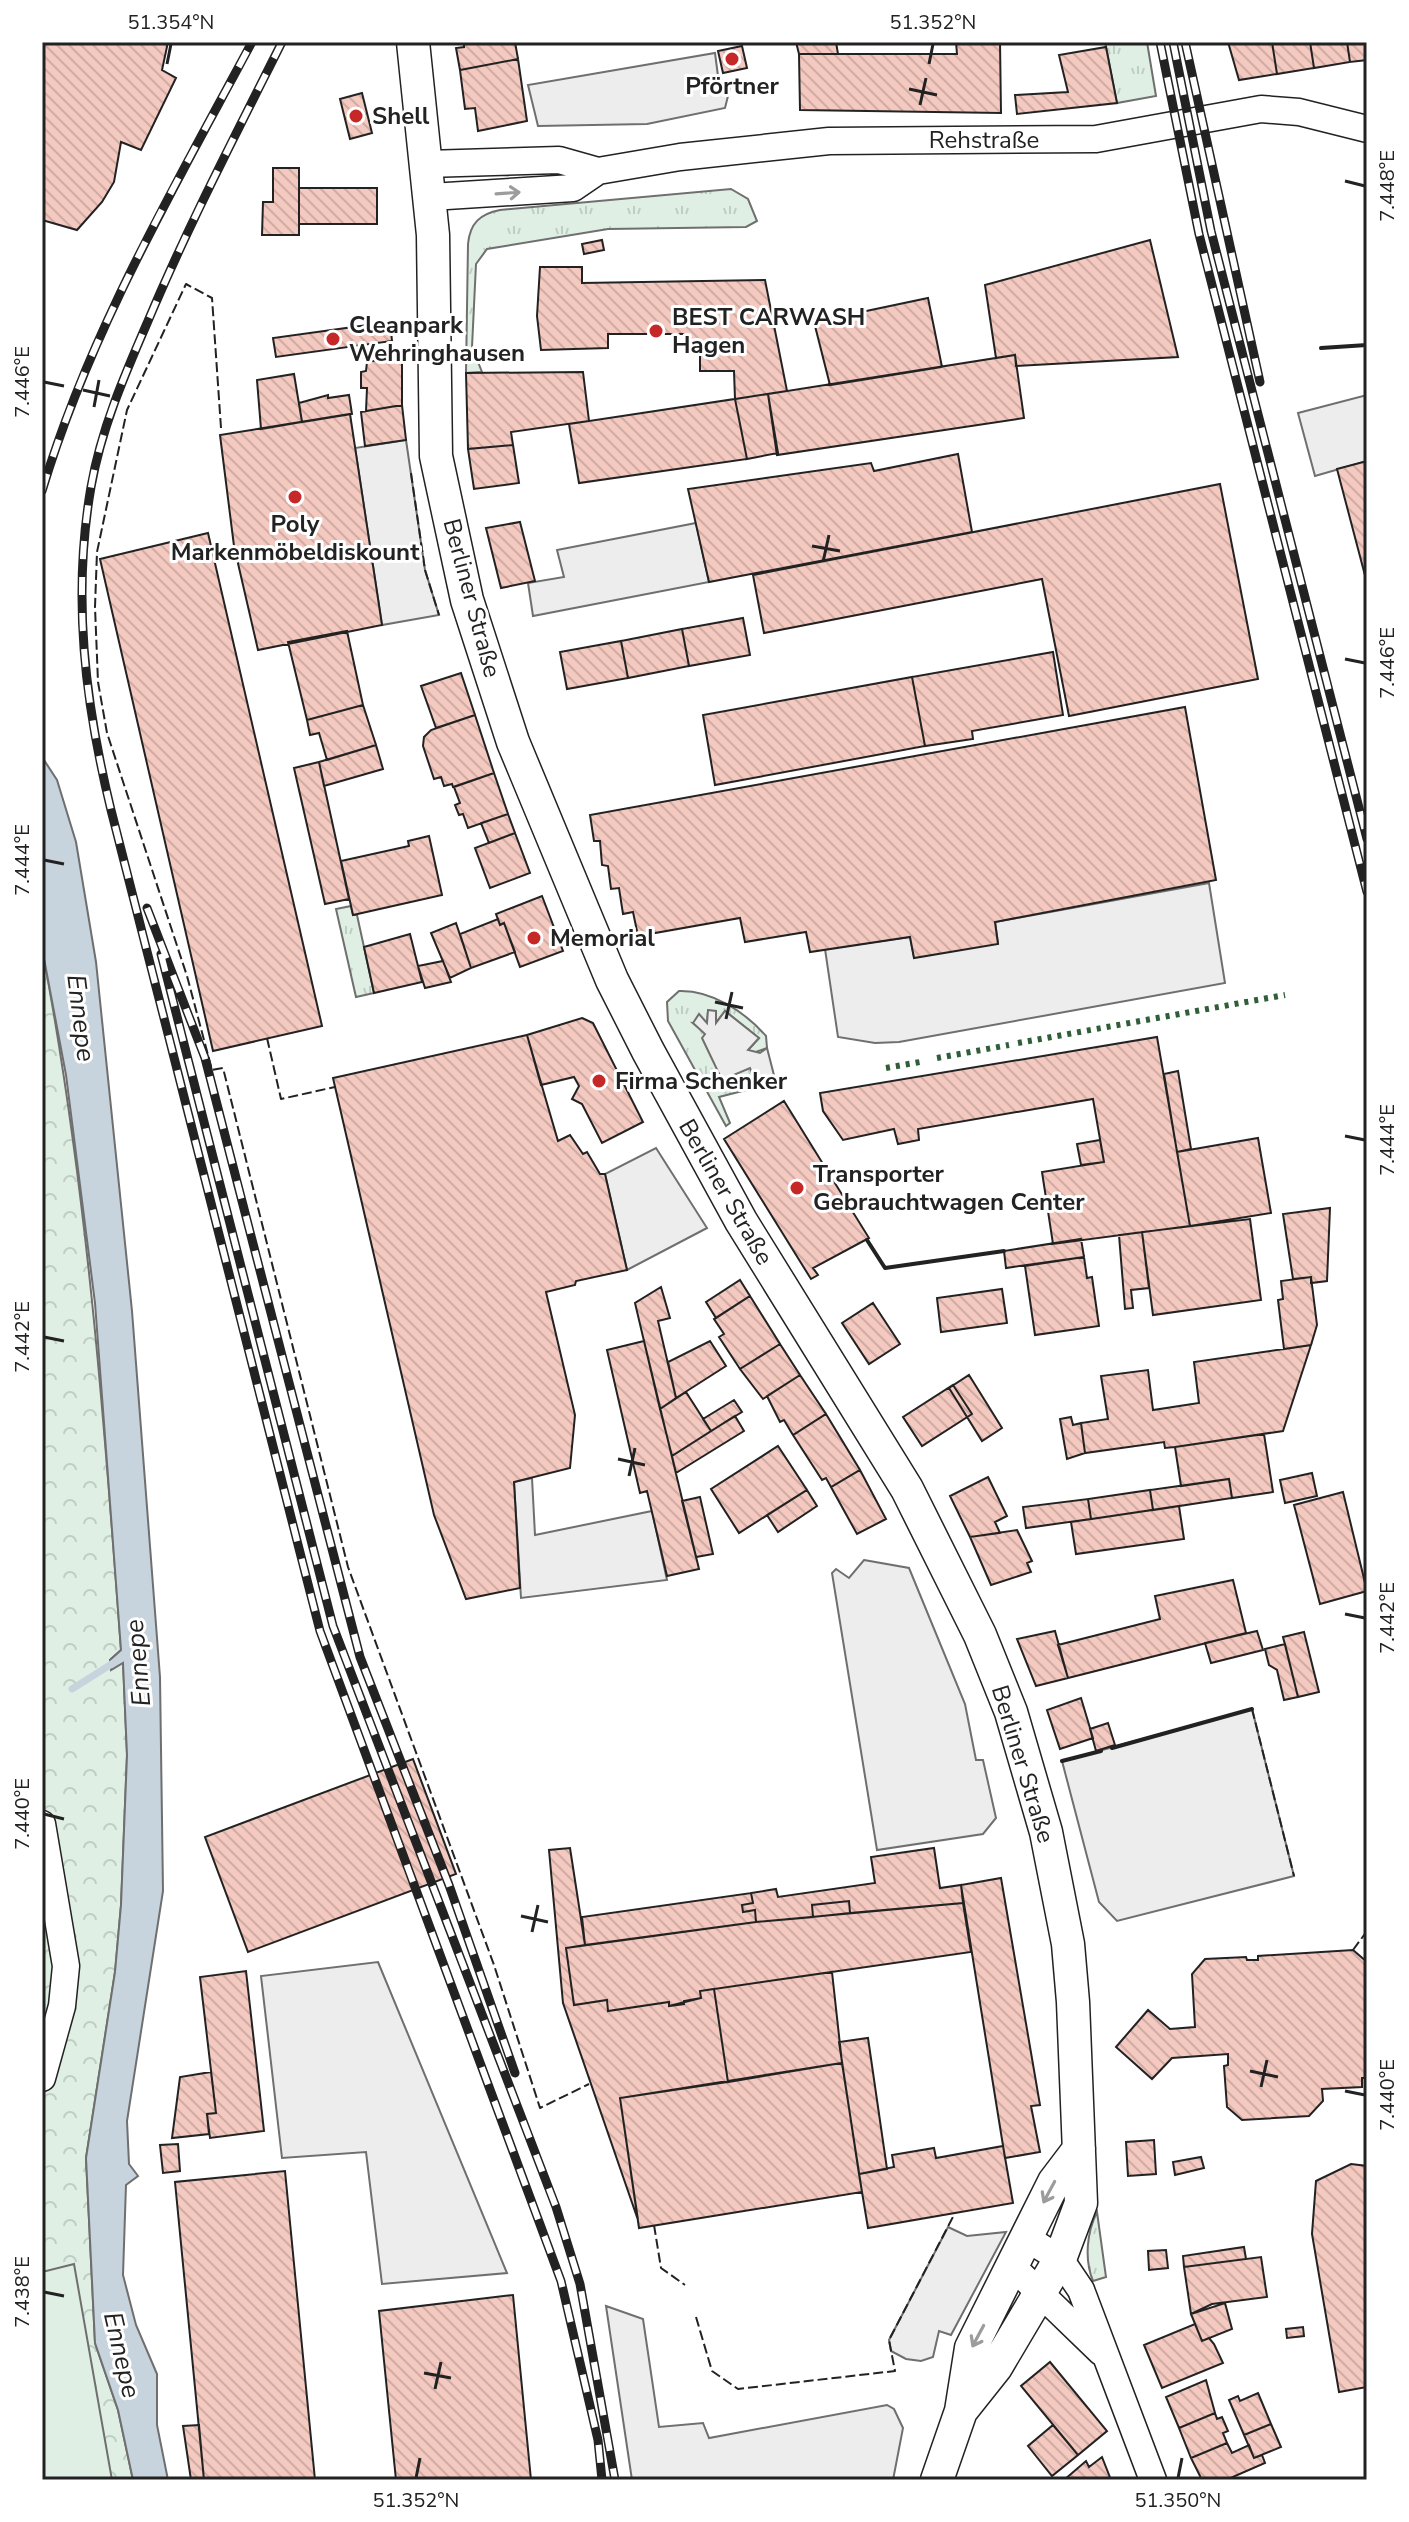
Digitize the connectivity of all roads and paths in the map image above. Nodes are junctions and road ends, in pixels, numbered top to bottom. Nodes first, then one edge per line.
1 (413, 42) edge
2 (1367, 129) edge
3 (427, 164) junction
4 (598, 171) junction
5 (431, 197) junction
6 (42, 1824) edge
7 (42, 2078) edge
8 (1079, 2149) junction
9 (1021, 2254) junction
10 (1060, 2259) junction
11 (1039, 2294) junction
12 (1106, 2358) junction
13 (961, 2411) junction
14 (937, 2480) edge
15 (1153, 2480) edge

1 - 3 main road, Berliner Straße
2 - 4 street, Rehstraße
3 - 4 street, Rehstraße
3 - 5 main road, Berliner Straße
5 -> 4 street, Rehstraße
5 - 8 main road, Berliner Straße
6 - 7 street
8 -> 9 main road
8 - 10 main road, Berliner Straße
9 - 10 street
9 - 11 street
9 -> 13 main road
10 - 11 main road, Berliner Straße
10 - 12 street
11 - 12 street
11 - 13 main road, Berliner Straße
12 - 15 street
13 - 14 main road

